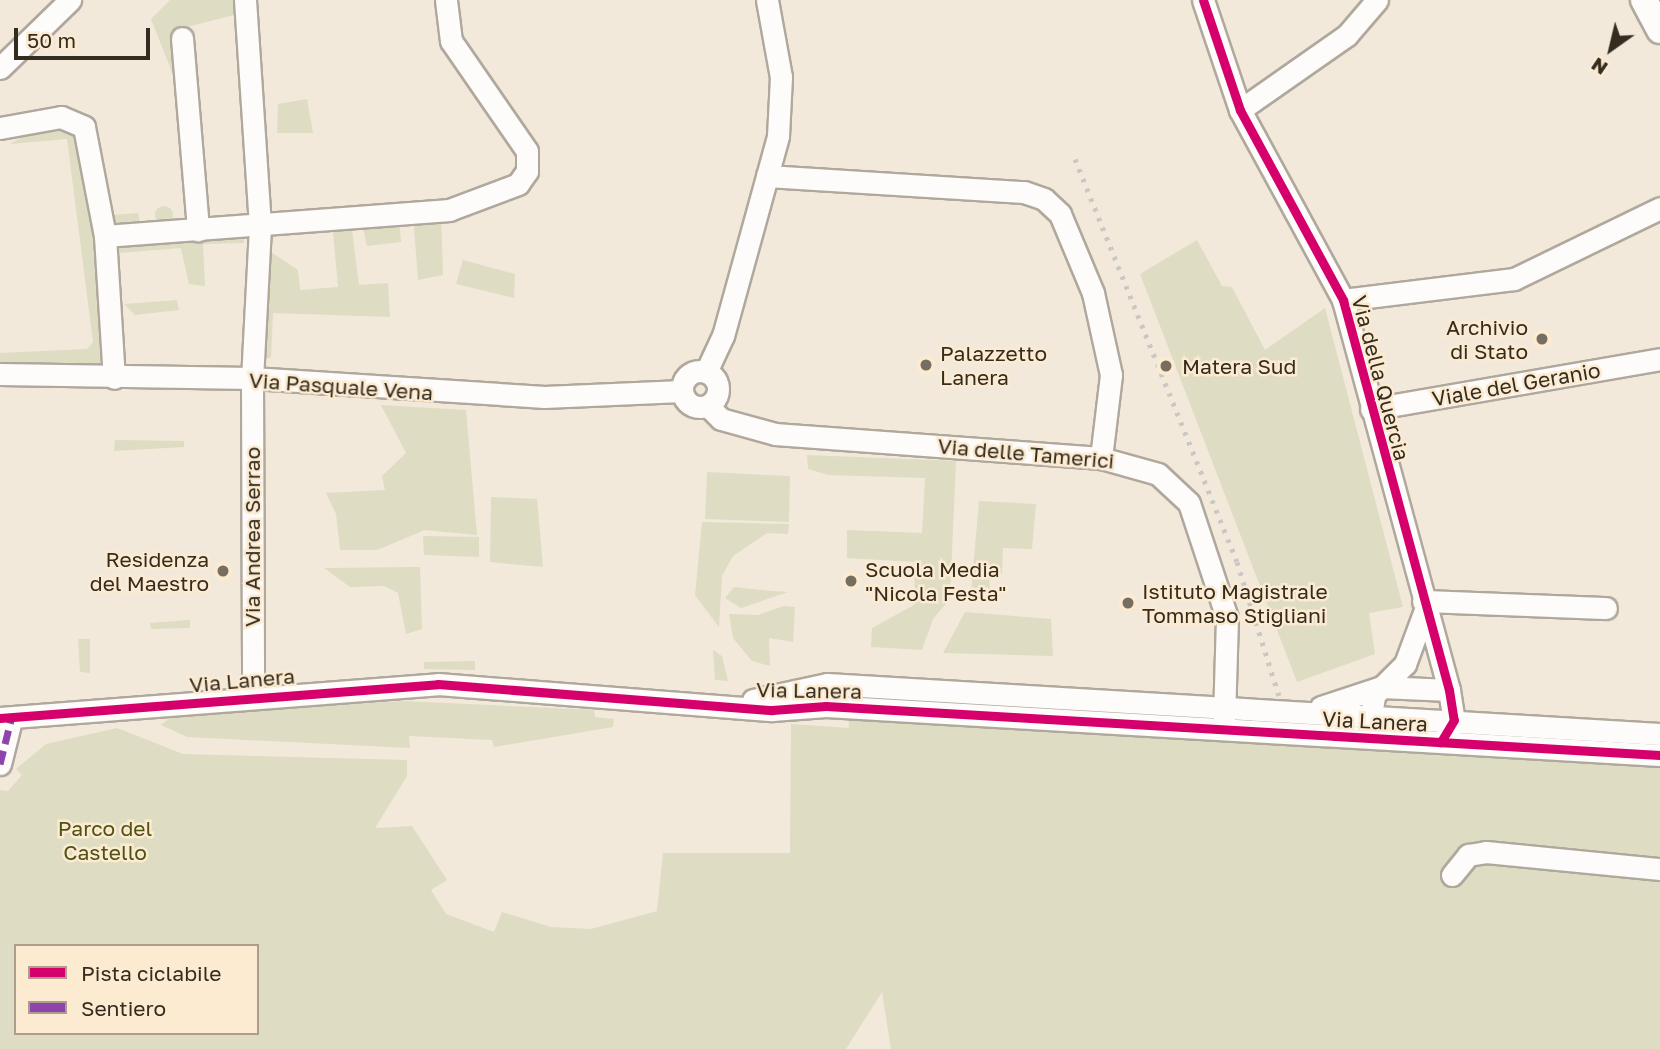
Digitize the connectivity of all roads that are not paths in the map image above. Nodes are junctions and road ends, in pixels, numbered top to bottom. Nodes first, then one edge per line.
1 (70, 0) edge
2 (245, 0) edge
3 (446, 0) edge
4 (767, 0) edge
5 (1203, 0) edge
6 (1377, 0) edge
7 (1644, 0) edge
8 (1660, 30) edge
9 (182, 38) dead end
10 (0, 68) edge
11 (1240, 110) junction
12 (0, 128) edge
13 (767, 176) junction
14 (1660, 208) edge
15 (260, 227) junction
16 (198, 230) junction
17 (105, 236) junction
18 (1343, 300) junction
19 (1660, 359) edge
20 (706, 372) junction
21 (0, 374) edge
22 (114, 378) junction
23 (252, 378) junction
24 (682, 391) junction
25 (708, 406) junction
26 (1371, 409) junction
27 (1101, 458) junction
28 (1424, 605) junction
29 (1606, 608) dead end
30 (1381, 687) junction
31 (1449, 690) junction
32 (253, 696) junction
33 (734, 704) junction
34 (1225, 707) junction
35 (1304, 712) junction
36 (1367, 717) junction
37 (5, 719) edge
38 (1454, 720) junction
39 (1224, 730) junction
40 (1660, 734) edge
41 (1373, 738) junction
42 (1441, 742) junction
43 (1660, 755) edge
44 (0, 764) edge
45 (1660, 869) edge
46 (1452, 875) dead end

1 - 10 street
2 - 15 street, Via Andrea Serrao
3 - 15 street
4 - 13 street
5 - 11 street, Via della Quercia
6 - 11 street
7 - 8 main road
9 - 16 street
11 - 18 street, Via della Quercia
12 - 17 street
13 - 20 street
13 - 27 street
14 - 18 street
15 - 16 street
15 - 23 street, Via Andrea Serrao
16 - 17 street
17 - 22 street
18 - 26 street, Via della Quercia
19 - 26 street, Viale del Geranio
20 - 24 street
20 - 25 street
21 - 22 street, Via Pasquale Vena
22 - 23 street, Via Pasquale Vena
23 - 24 street, Via Pasquale Vena
23 - 32 street, Via Andrea Serrao
24 - 25 street
25 - 27 street, Via delle Tamerici
26 - 28 street, Via della Quercia
27 - 34 street, Via delle Tamerici
28 - 29 street
28 - 30 street
28 - 31 street, Via della Quercia
30 - 31 street, Via Lanera
30 - 35 street, Via Lanera
30 - 36 street, Via Lanera
31 - 38 street, Via della Quercia
32 - 33 street, Via Lanera
32 - 37 street, Via Lanera
33 - 34 street, Via Lanera
33 - 39 street, Via Lanera
34 - 35 street, Via Lanera
34 - 39 street, Via delle Tamerici
35 - 36 street, Via Lanera
36 - 38 street, Via Lanera
36 - 41 street, Via Lanera
37 - 44 street
38 - 40 street, Via Lanera
38 - 42 street
39 - 41 street, Via Lanera
41 - 42 street, Via Lanera
42 - 43 street, Via Lanera
45 - 46 street

